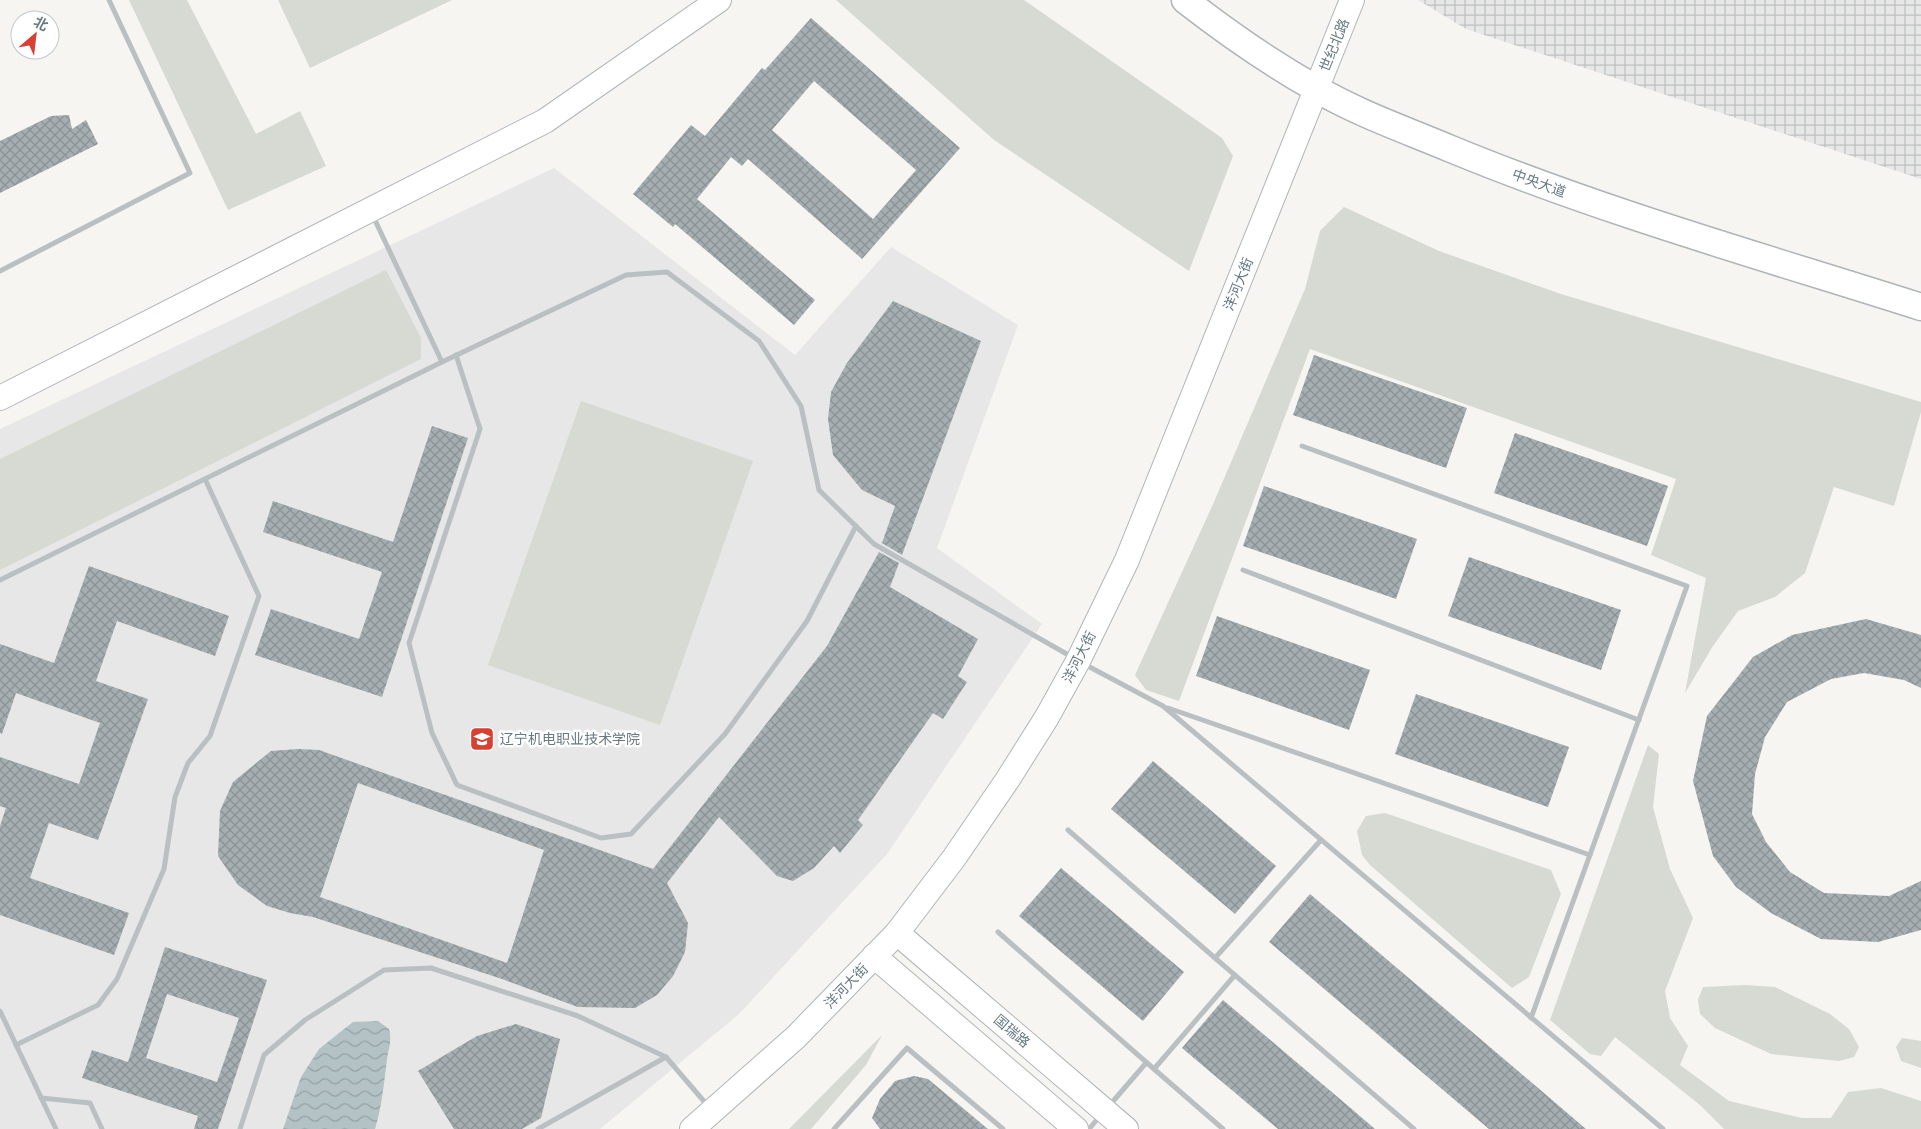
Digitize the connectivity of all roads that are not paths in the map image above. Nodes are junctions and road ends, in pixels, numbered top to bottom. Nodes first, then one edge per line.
1 (109, 0) edge
2 (719, 0) edge
3 (1185, 0) edge
4 (1352, 0) edge
5 (1316, 89) junction
6 (370, 210) junction
7 (0, 270) edge
8 (1921, 307) edge
9 (456, 355) junction
10 (442, 362) junction
11 (0, 398) edge
12 (1302, 446) dead end
13 (205, 479) junction
14 (856, 526) junction
15 (1243, 570) dead end
16 (0, 580) edge
17 (1078, 661) junction
18 (1163, 706) junction
19 (1639, 720) junction
20 (1068, 830) dead end
21 (1321, 840) junction
22 (1590, 855) junction
23 (998, 932) dead end
24 (897, 933) junction
25 (874, 956) junction
26 (1215, 958) junction
27 (1235, 975) junction
28 (0, 1011) edge
29 (1531, 1018) junction
30 (16, 1045) junction
31 (666, 1057) junction
32 (1146, 1063) junction
33 (1154, 1069) junction
34 (41, 1098) junction
35 (1104, 1110) junction
36 (714, 1112) junction
37 (56, 1129) edge
38 (102, 1129) edge
39 (240, 1129) edge
40 (538, 1129) edge
41 (692, 1129) edge
42 (834, 1129) edge
43 (1002, 1129) edge
44 (1076, 1129) edge
45 (1089, 1129) edge
46 (1126, 1129) edge
47 (1223, 1129) edge
48 (1414, 1129) edge
49 (1663, 1129) edge

1 - 7 street
2 - 6 street
3 - 5 main road, 中央大道
4 - 5 street, 世纪北路
5 - 8 main road, 中央大道
5 - 17 street, 洋河大街
6 - 10 street
6 - 11 street
9 - 10 street
9 - 14 street
9 - 14 street
10 - 13 street
12 - 19 street
13 - 16 street
13 - 30 street
14 - 17 street
15 - 19 street
17 - 18 street
17 - 24 street, 洋河大街
18 - 21 street
18 - 22 street
19 - 22 street
20 - 26 street
21 - 26 street
21 - 29 street
22 - 29 street
23 - 32 street
24 - 25 street, 洋河大街
24 - 35 street, 国瑞路
25 - 36 street, 洋河大街
25 - 44 street
26 - 27 street
27 - 33 street
27 - 48 street
28 - 30 street
29 - 49 street
30 - 34 street
31 - 36 street
31 - 39 street
31 - 40 street
32 - 33 street
32 - 35 street
33 - 47 street
34 - 37 street
34 - 38 street
35 - 45 street
35 - 46 street, 国瑞路
36 - 41 street, 洋河大街
42 - 43 street

